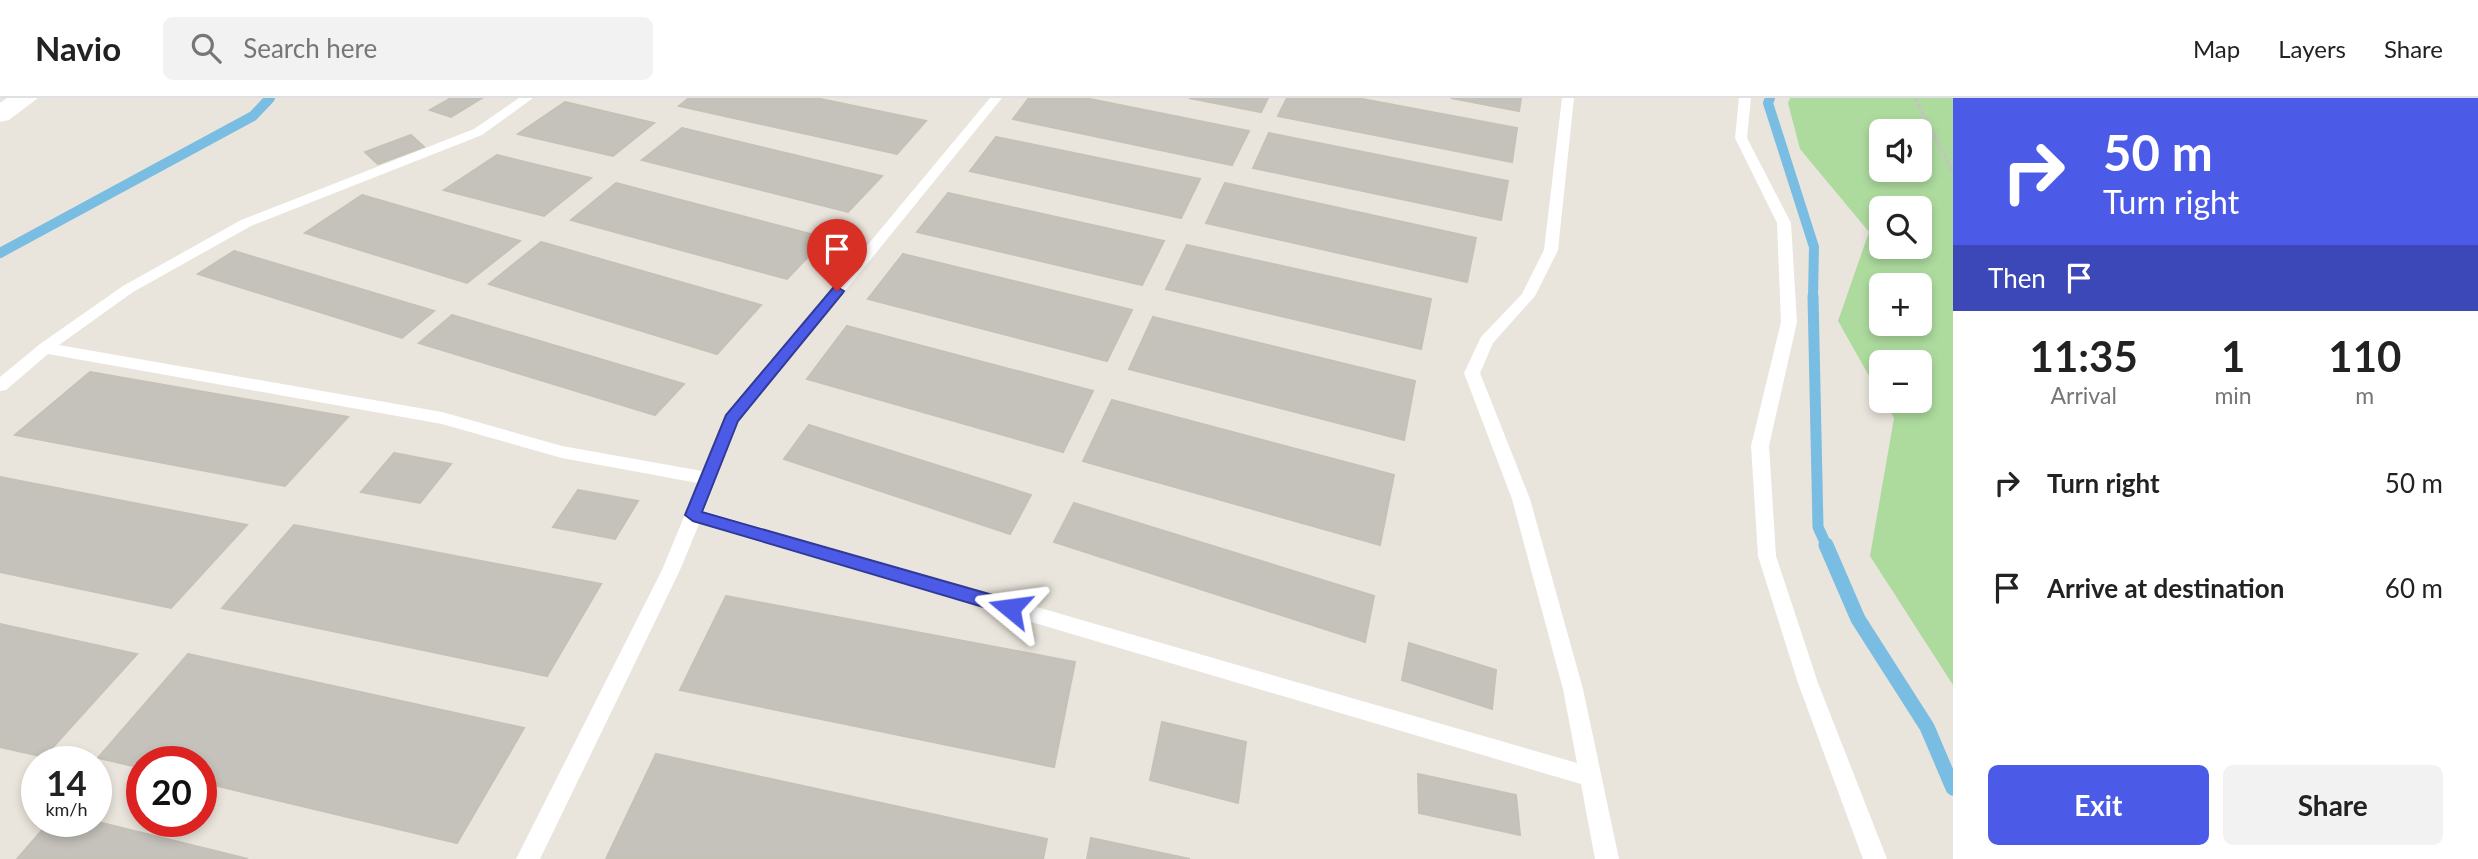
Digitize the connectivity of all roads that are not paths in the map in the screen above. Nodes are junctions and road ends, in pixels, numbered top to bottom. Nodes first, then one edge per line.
1 (25, 98) edge
2 (527, 98) edge
3 (996, 98) edge
4 (1568, 98) edge
5 (1745, 98) edge
6 (0, 114) edge
7 (45, 348) junction
8 (0, 386) edge
9 (708, 478) junction
10 (693, 515) junction
11 (1591, 778) junction
12 (528, 859) edge
13 (1607, 859) edge
14 (1875, 859) edge

1 - 6 street
2 - 7 lane
3 - 9 lane
4 - 11 lane
5 - 14 lane
7 - 8 lane
7 - 9 lane
9 - 10 lane
10 - 11 lane
10 - 12 lane
11 - 13 lane

